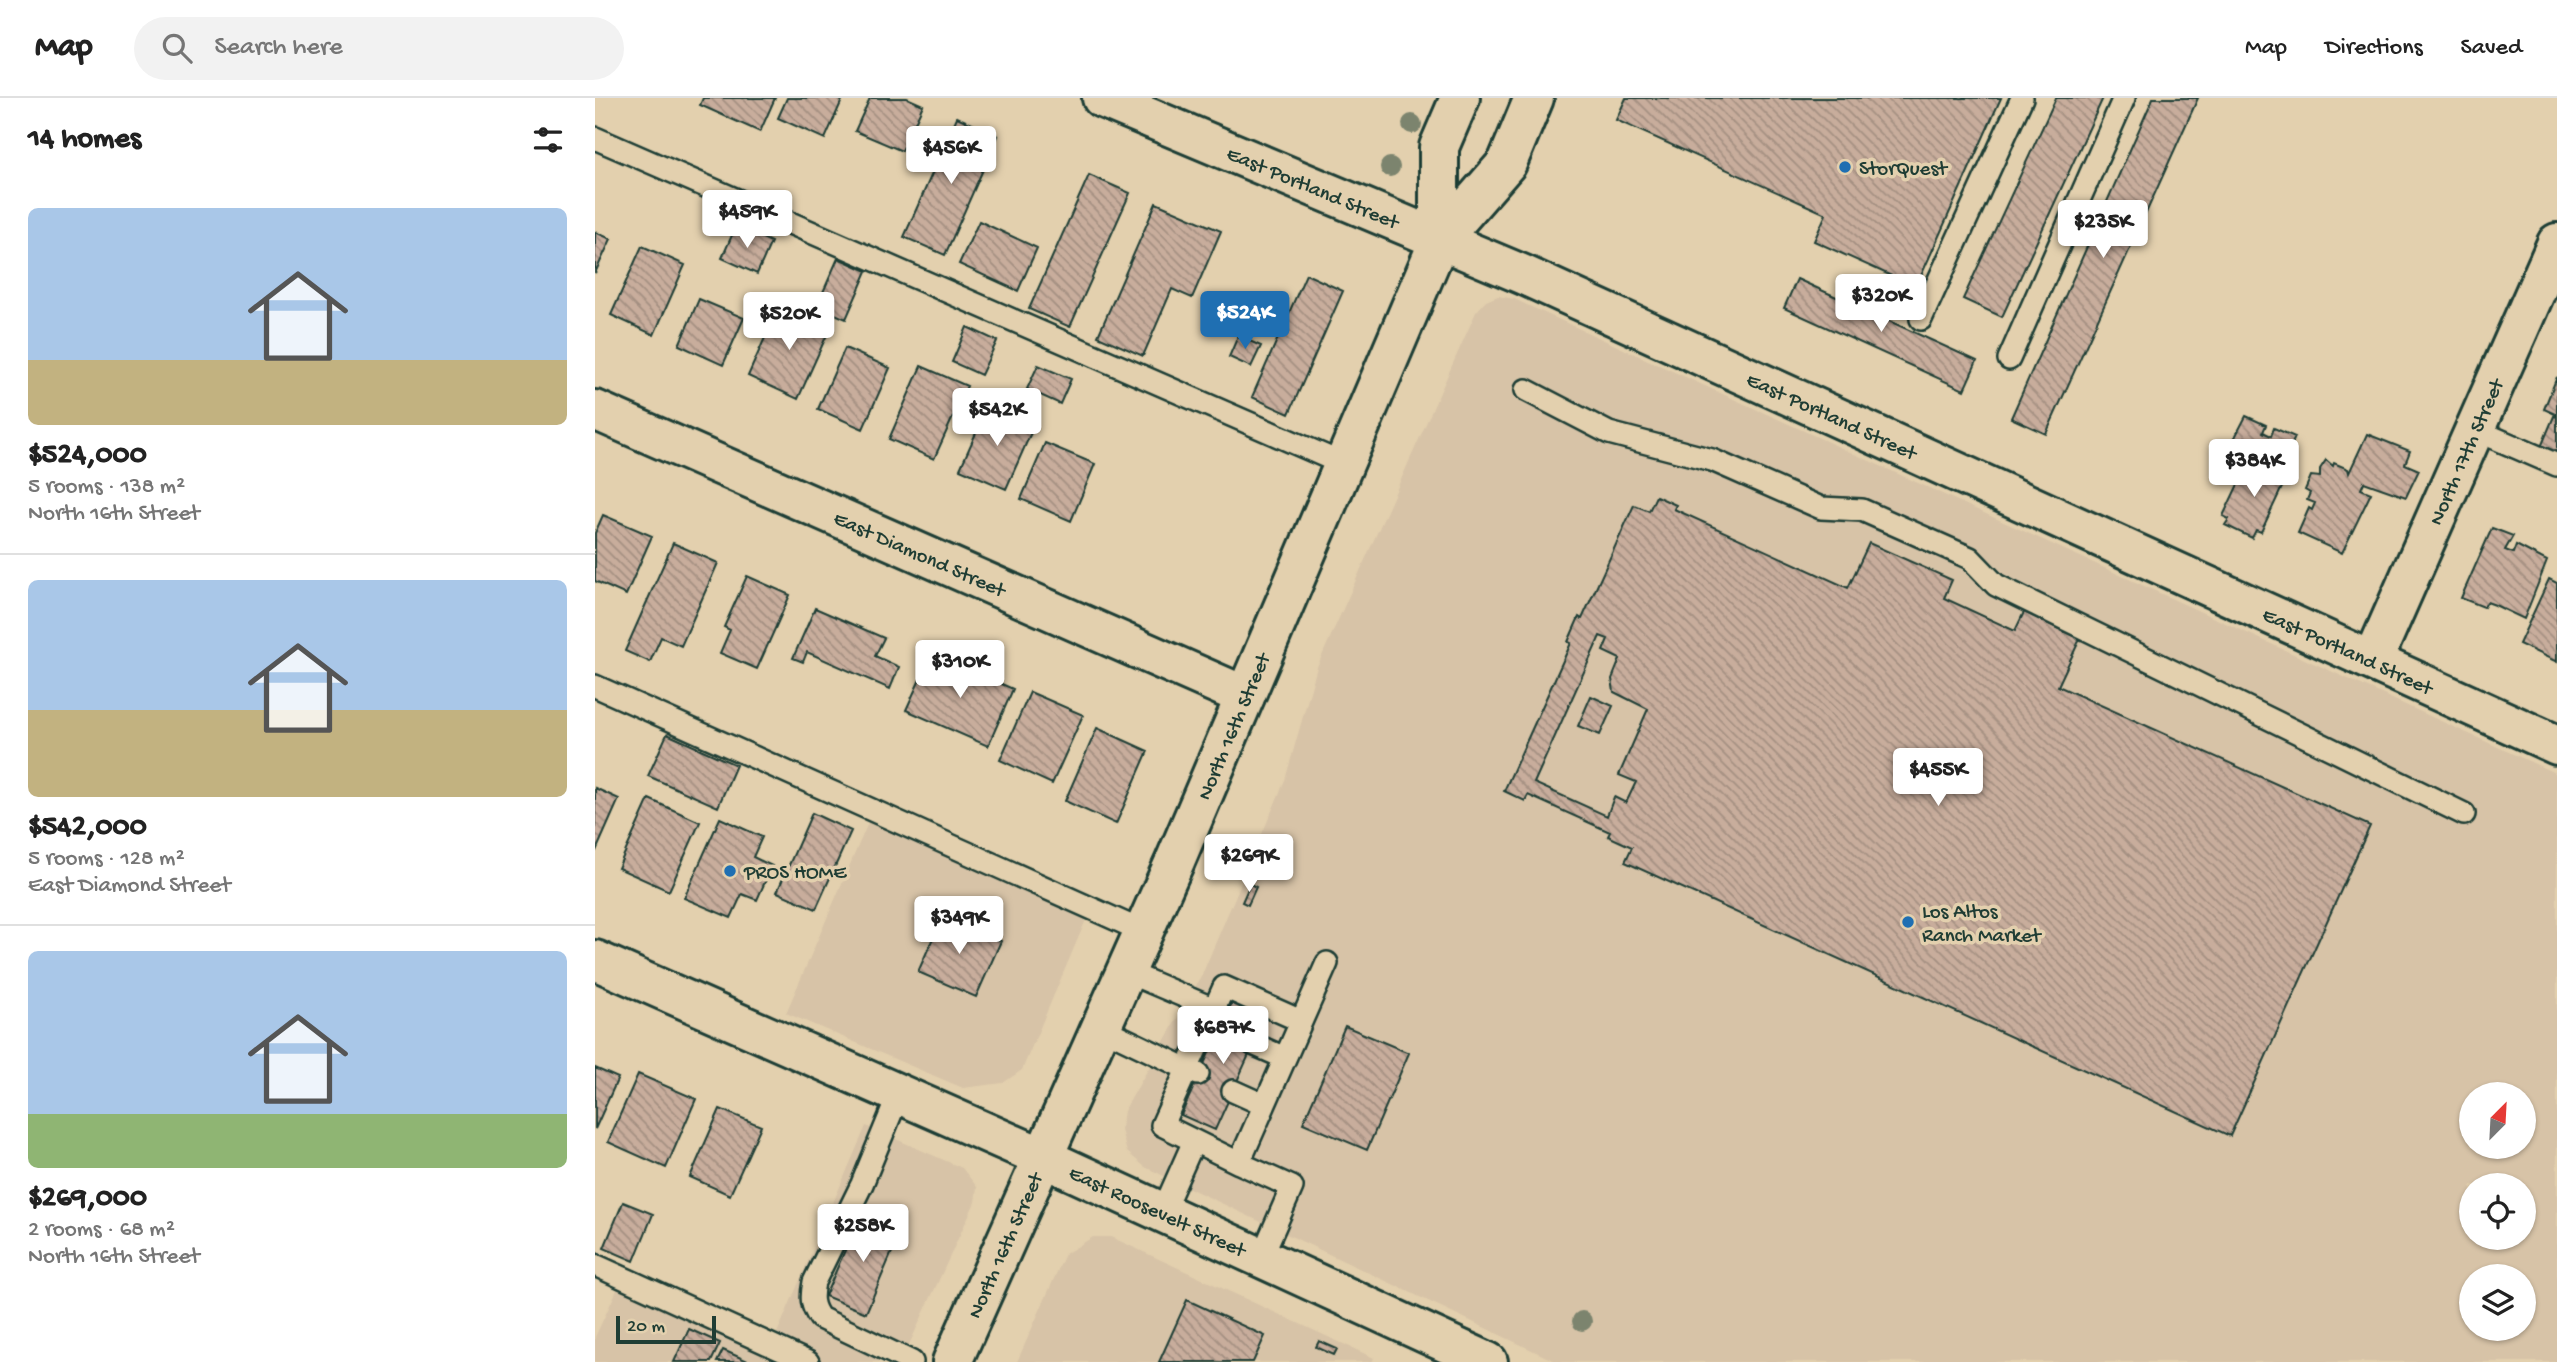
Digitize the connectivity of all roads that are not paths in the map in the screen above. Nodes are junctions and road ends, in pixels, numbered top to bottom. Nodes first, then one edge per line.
1 (1102, 98) edge
2 (1460, 98) edge
3 (1534, 98) edge
4 (2022, 98) edge
5 (2123, 98) edge
6 (595, 138) edge
7 (1439, 241) junction
8 (2557, 243) edge
9 (1921, 319) dead end
10 (2009, 359) dead end
11 (1526, 390) dead end
12 (595, 411) edge
13 (2476, 430) junction
14 (1343, 464) junction
15 (2557, 465) edge
16 (2373, 660) junction
17 (595, 686) edge
18 (1245, 696) junction
19 (2557, 745) edge
20 (2464, 814) dead end
21 (1144, 932) junction
22 (595, 960) edge
23 (1327, 963) dead end
24 (1127, 972) junction
25 (1214, 1021) junction
26 (1301, 1021) junction
27 (1102, 1028) junction
28 (1253, 1044) dead end
29 (1285, 1058) junction
30 (1193, 1072) junction
31 (1233, 1091) dead end
32 (899, 1094) junction
33 (1264, 1105) junction
34 (1193, 1141) junction
35 (1044, 1158) junction
36 (1239, 1163) junction
37 (1162, 1213) junction
38 (1261, 1258) junction
39 (595, 1265) edge
40 (808, 1362) edge
41 (912, 1362) edge
42 (952, 1362) edge
43 (1488, 1362) edge

1 - 7 street, East Portland Street
2 - 7 street, North 16th Street
3 - 7 street, North 16th Street
4 - 9 lane
5 - 10 lane
6 - 14 lane
7 - 14 street, North 16th Street
7 - 16 street, East Portland Street
8 - 13 street, North 17th Street
11 - 20 lane
12 - 18 street, East Diamond Street
13 - 15 lane
13 - 16 street, North 17th Street
14 - 18 street, North 16th Street
16 - 19 street, East Portland Street
17 - 21 lane
18 - 21 street, North 16th Street
21 - 24 street, North 16th Street
22 - 32 street, East Roosevelt Street
23 - 26 lane
24 - 25 lane
24 - 27 street, North 16th Street
25 - 26 lane
25 - 30 lane
26 - 29 lane
27 - 30 lane
27 - 35 street, North 16th Street
28 - 29 lane
29 - 33 lane
30 - 34 lane
31 - 33 lane
32 - 35 street, East Roosevelt Street
32 - 41 lane
33 - 36 lane
34 - 36 lane
34 - 37 lane
35 - 37 street, East Roosevelt Street
35 - 42 street, North 16th Street
36 - 38 lane
37 - 38 street, East Roosevelt Street
38 - 43 street, East Roosevelt Street
39 - 40 lane

